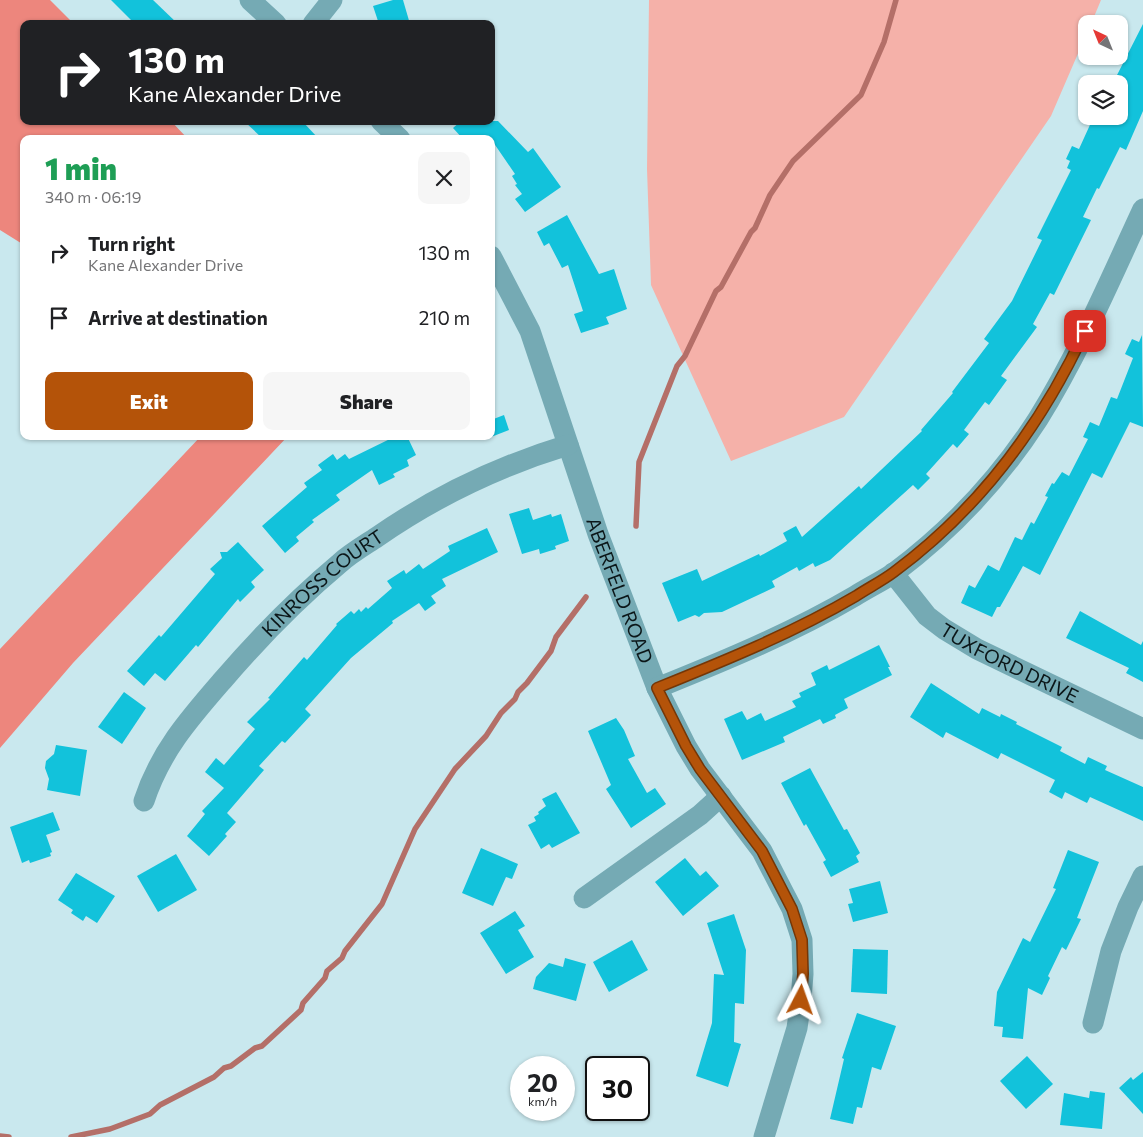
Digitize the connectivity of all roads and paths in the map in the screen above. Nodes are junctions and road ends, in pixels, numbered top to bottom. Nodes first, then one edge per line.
1 (250, 0) edge
2 (332, 0) edge
3 (272, 20) edge
4 (315, 20) edge
5 (385, 125) edge
6 (396, 135) edge
7 (1143, 209) edge
8 (495, 264) edge
9 (568, 445) junction
10 (893, 573) junction
11 (657, 688) junction
12 (1143, 729) edge
13 (721, 796) junction
14 (144, 801) dead end
15 (1143, 876) edge
16 (584, 898) dead end
17 (1093, 1023) dead end
18 (764, 1137) edge

1 - 3 street
2 - 4 street
5 - 6 street
7 - 10 street
8 - 9 street, ABERFELD ROAD
9 - 11 street, ABERFELD ROAD
9 - 14 street, KINROSS COURT
10 - 11 street
10 - 12 street, TUXFORD DRIVE
11 - 13 street, ABERFELD ROAD
13 - 16 street
13 - 18 street, ABERFELD ROAD
15 - 17 street

